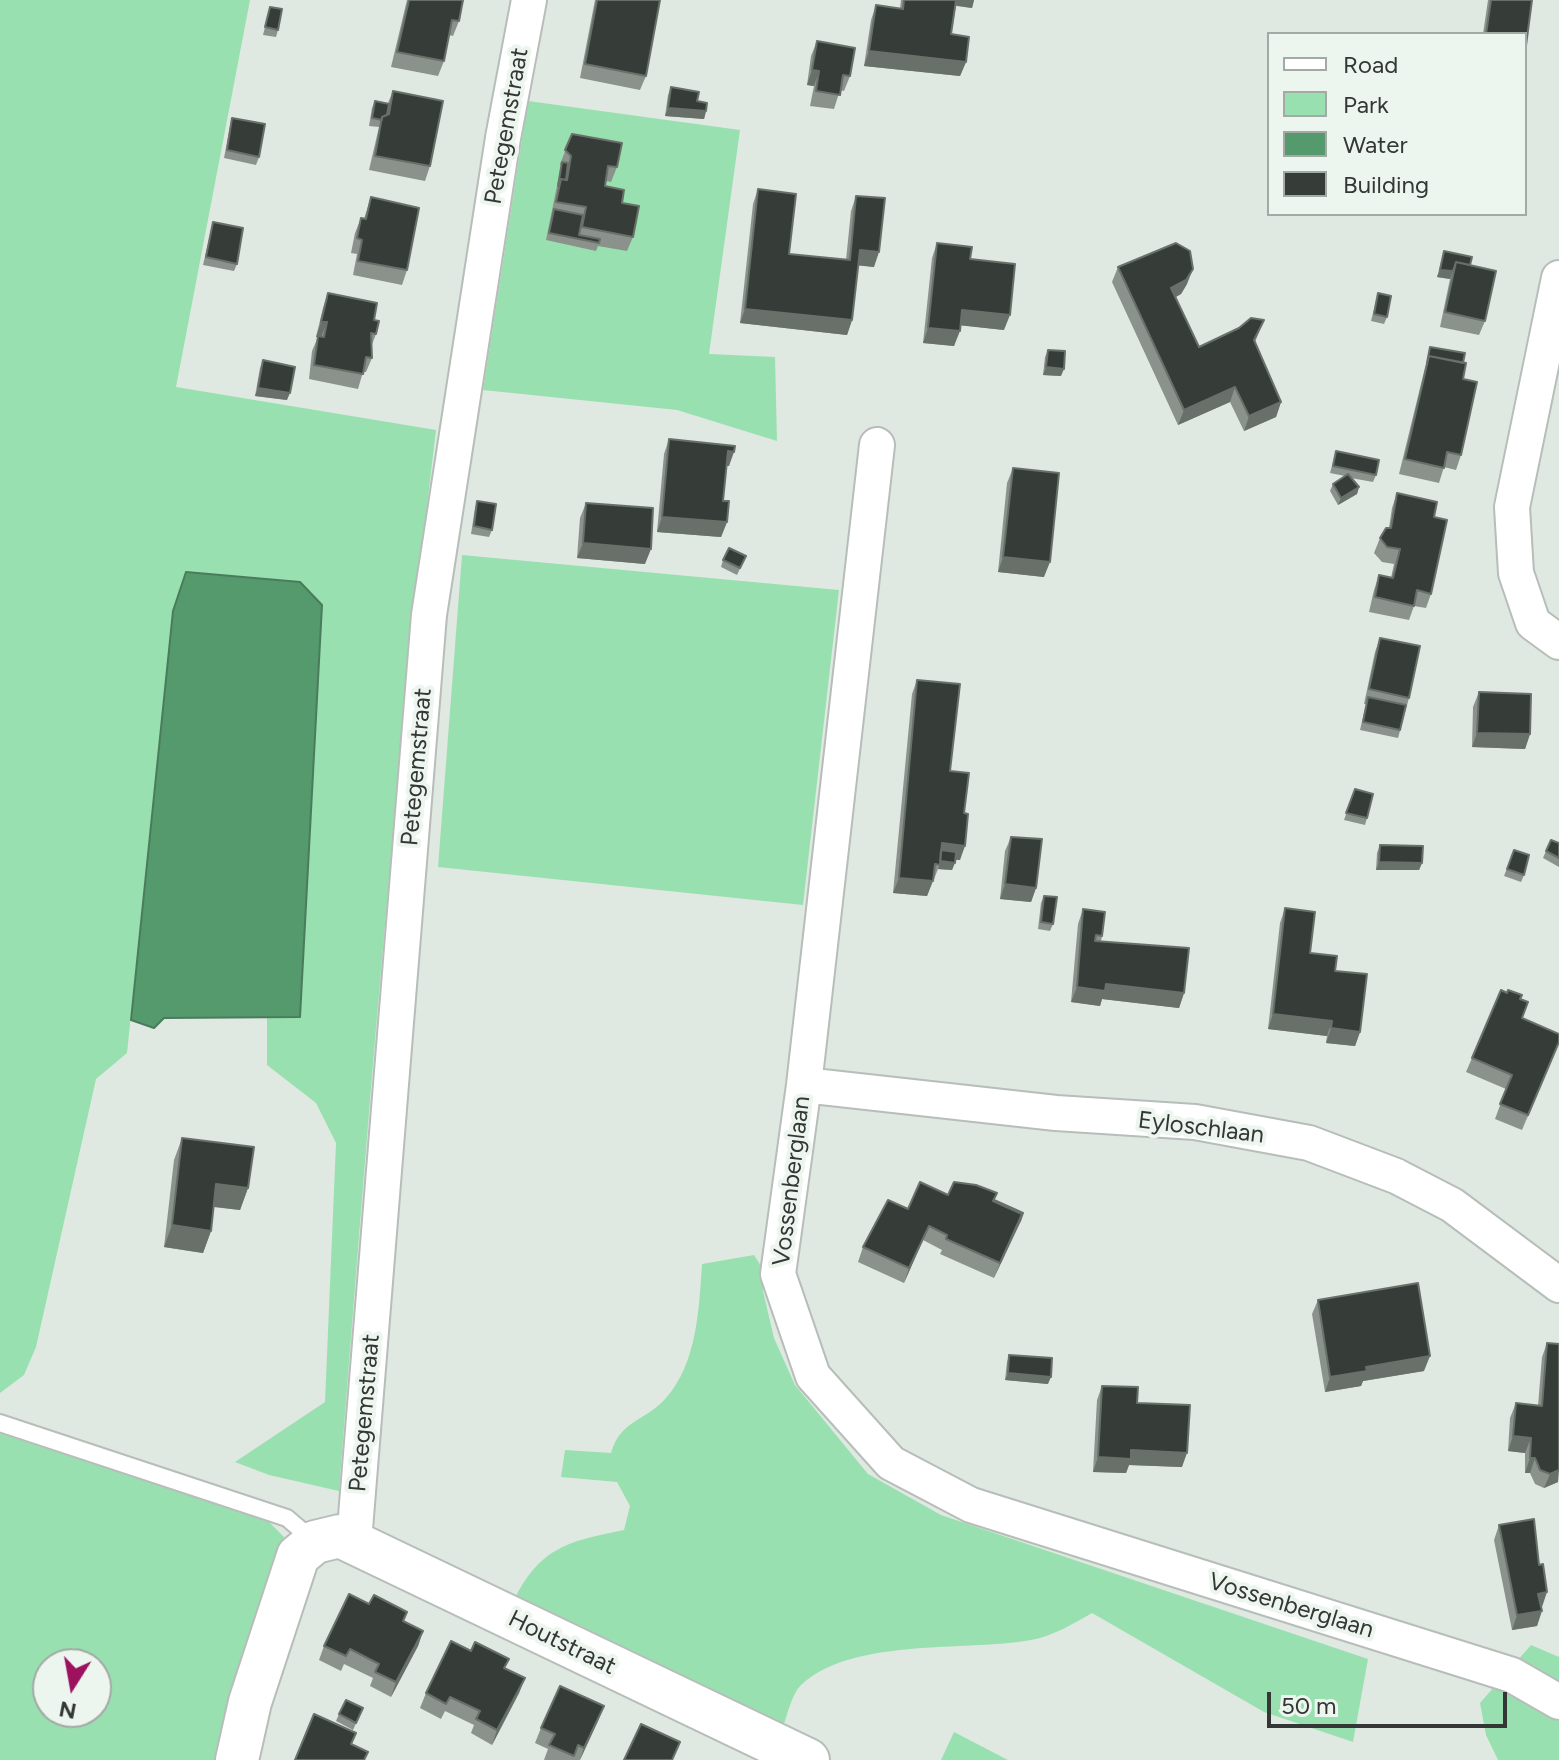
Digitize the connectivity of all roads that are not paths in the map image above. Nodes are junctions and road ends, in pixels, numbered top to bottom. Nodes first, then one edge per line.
1 (529, 0) edge
2 (1559, 278) edge
3 (877, 445) dead end
4 (1559, 642) edge
5 (804, 1085) junction
6 (1559, 1285) edge
7 (0, 1423) edge
8 (334, 1542) junction
9 (1559, 1702) edge
10 (237, 1760) edge
11 (808, 1760) edge

1 - 8 street, Petegemstraat
2 - 4 street
3 - 5 street, Vossenberglaan
5 - 6 street, Eyloschlaan
5 - 9 street, Vossenberglaan
7 - 8 lane, Houtstraat
8 - 10 street
8 - 11 street, Houtstraat

